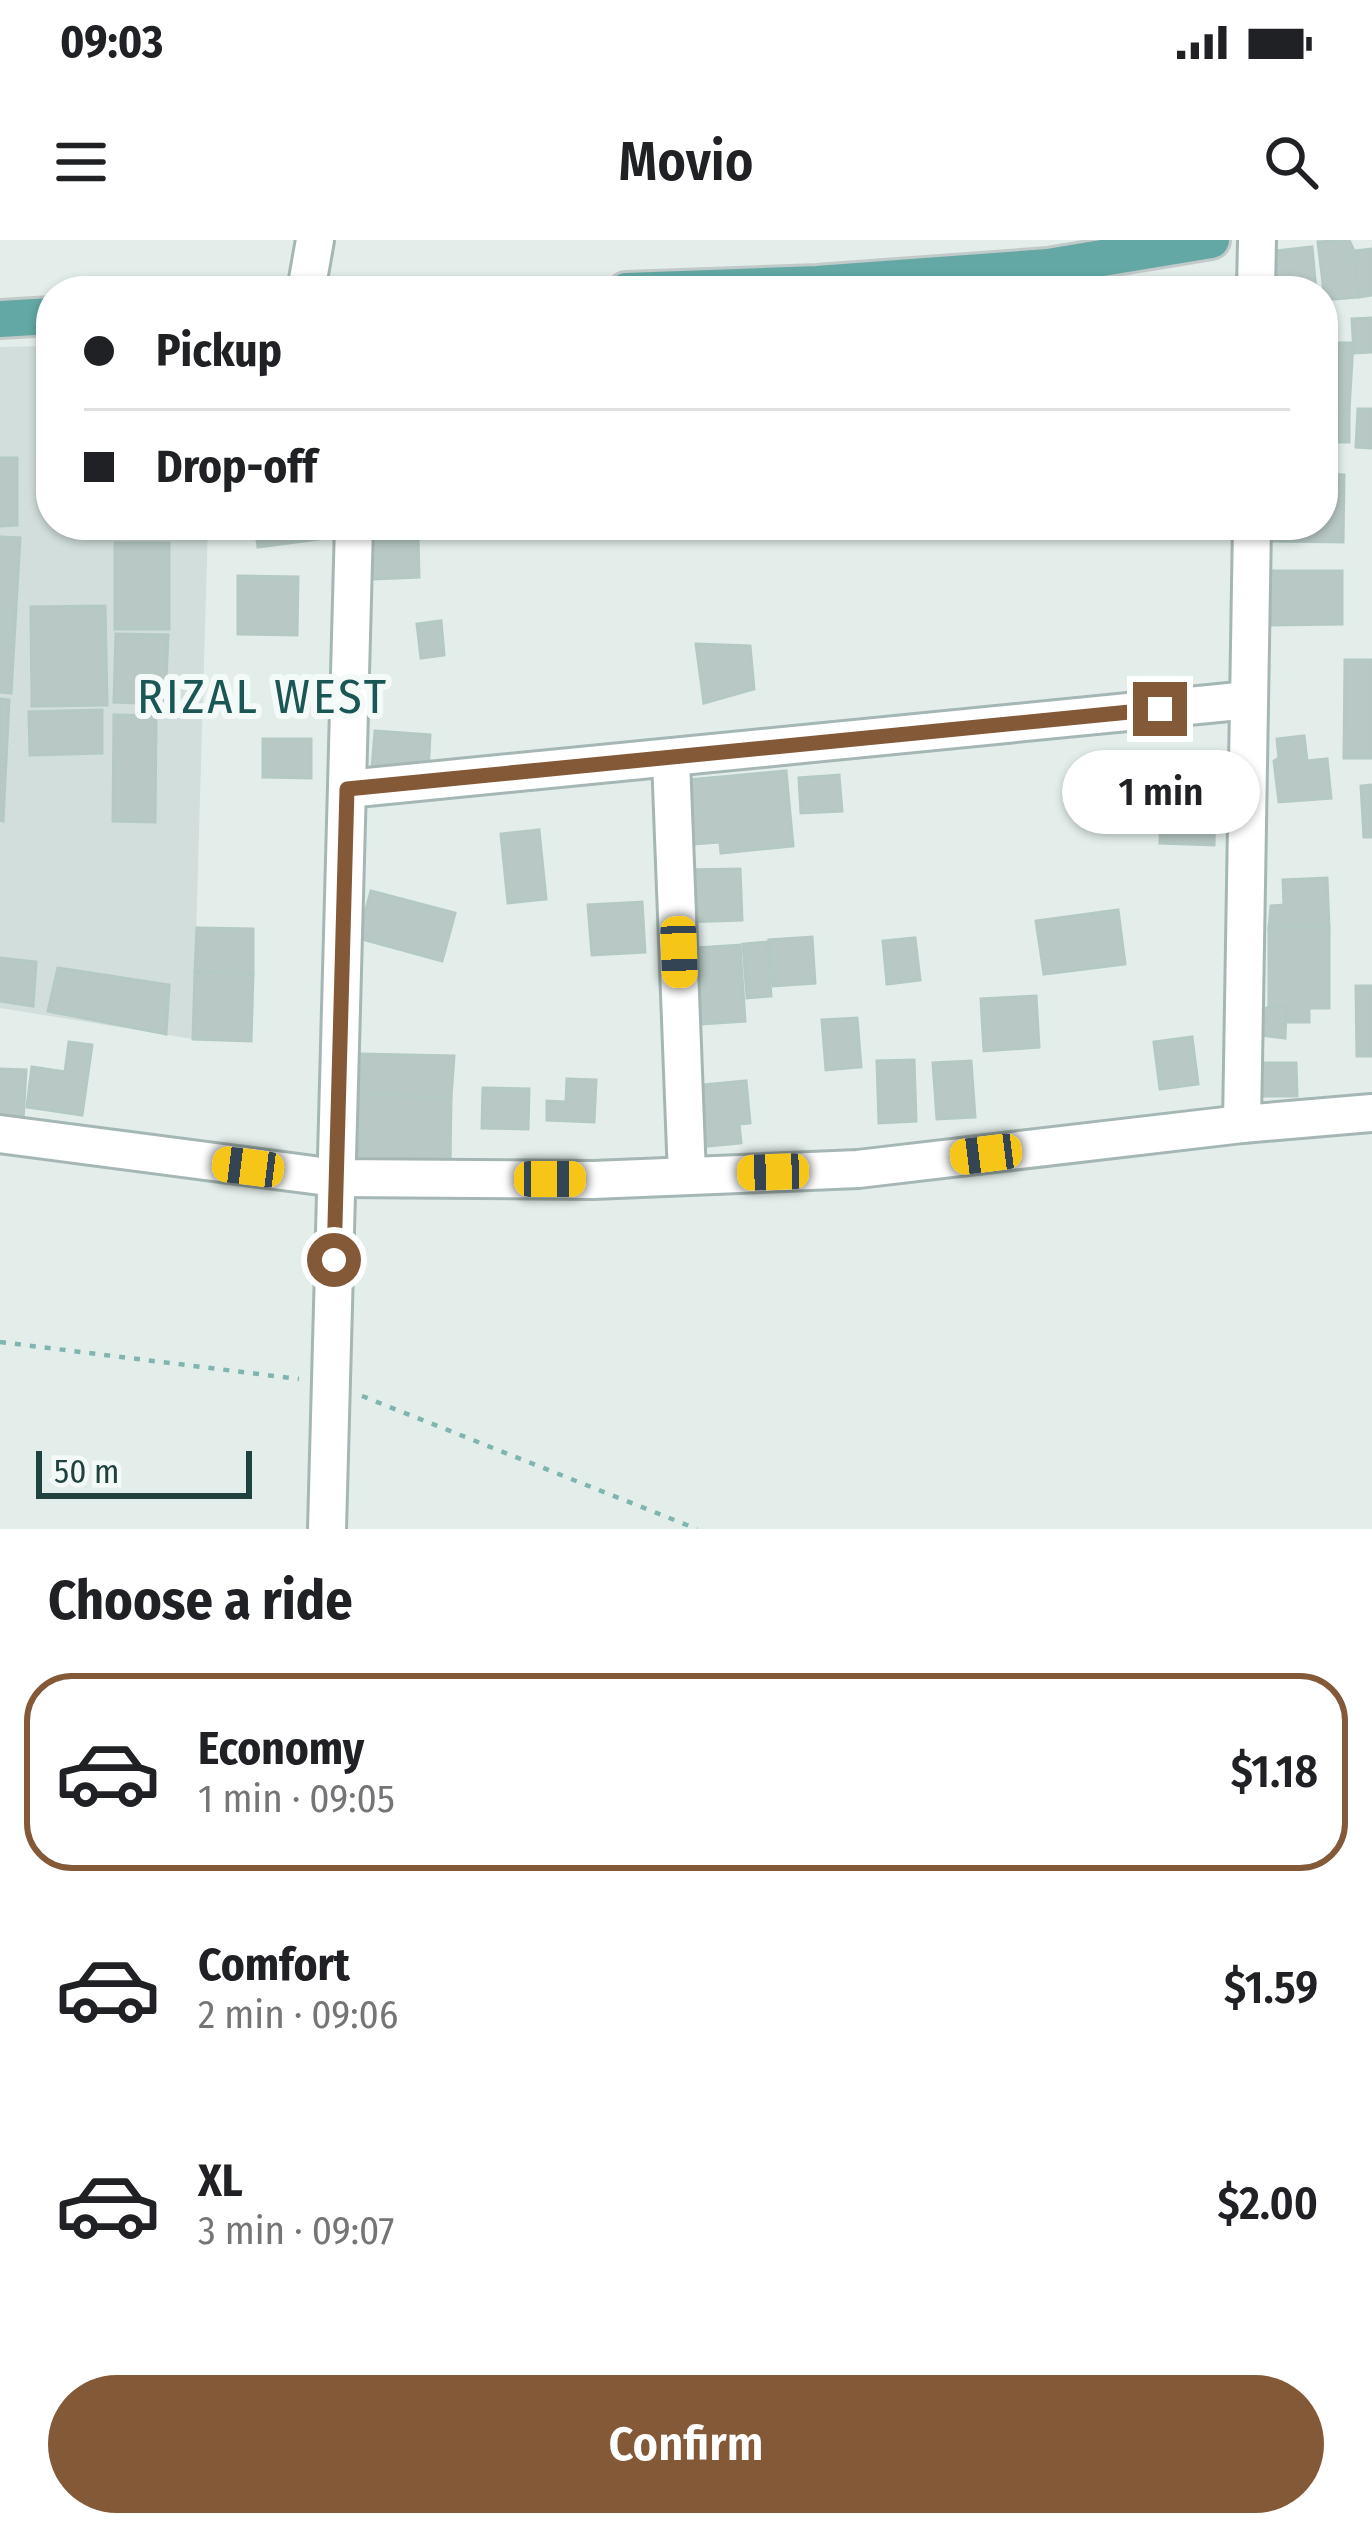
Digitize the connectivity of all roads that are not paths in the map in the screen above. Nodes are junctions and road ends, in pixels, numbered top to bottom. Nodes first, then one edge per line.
1 (315, 240) edge
2 (1211, 240) edge
3 (1257, 240) edge
4 (309, 276) edge
5 (926, 276) edge
6 (1256, 276) edge
7 (36, 317) edge
8 (0, 319) edge
9 (353, 540) edge
10 (1252, 540) edge
11 (1250, 700) junction
12 (671, 759) junction
13 (347, 789) junction
14 (1372, 1113) edge
15 (1243, 1124) junction
16 (0, 1134) edge
17 (687, 1176) junction
18 (336, 1178) junction
19 (327, 1529) edge

1 - 4 street
2 - 5 main road
3 - 6 street
7 - 8 main road
9 - 13 street
10 - 11 street
11 - 12 street
11 - 15 street
12 - 13 street
12 - 17 street
13 - 18 street
14 - 15 street
15 - 17 street
16 - 18 street
17 - 18 street
18 - 19 street

